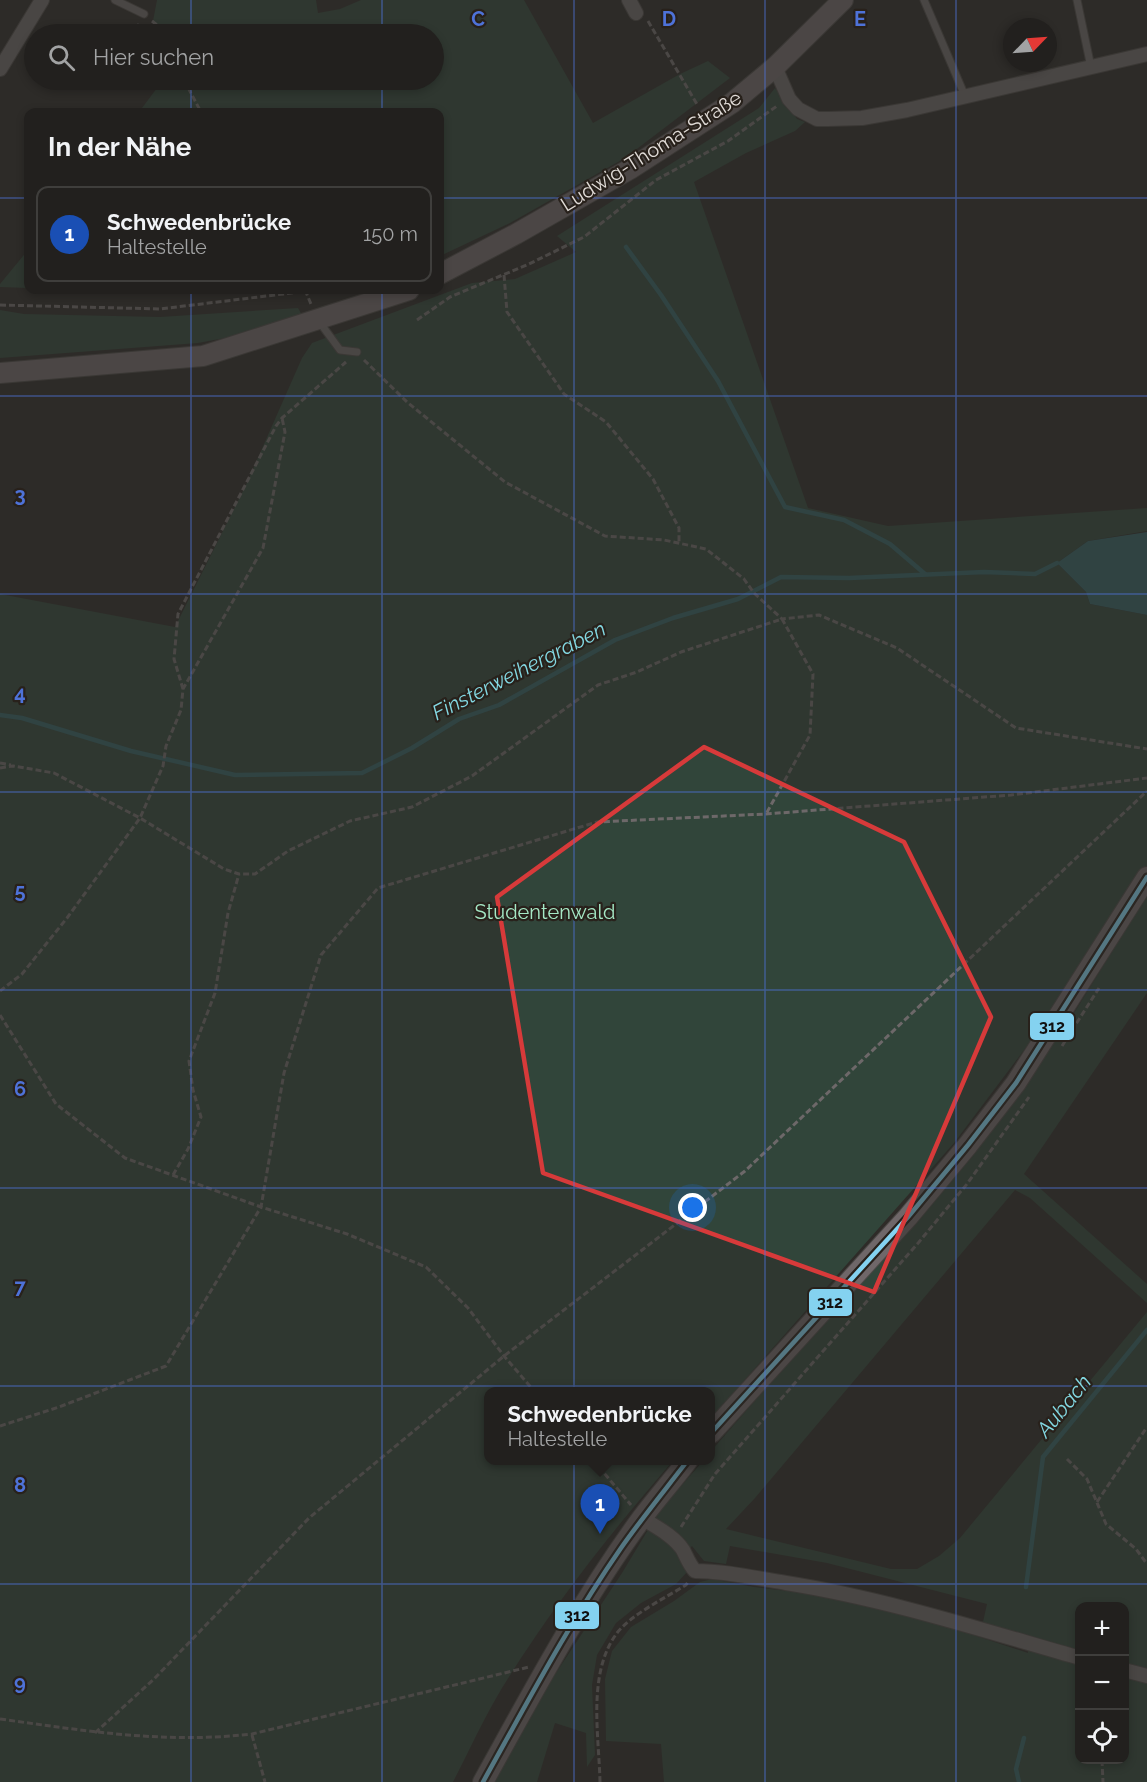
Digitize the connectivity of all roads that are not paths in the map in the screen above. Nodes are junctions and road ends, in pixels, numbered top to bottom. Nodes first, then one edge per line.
1 (42, 0) edge
2 (115, 0) edge
3 (629, 0) edge
4 (843, 0) edge
5 (924, 0) edge
6 (1077, 0) edge
7 (636, 13) road end
8 (144, 14) road end
9 (27, 24) edge
10 (24, 30) edge
11 (1147, 54) edge
12 (776, 67) junction
13 (1091, 67) junction
14 (0, 69) edge
15 (965, 96) junction
16 (444, 272) edge
17 (397, 294) edge
18 (318, 320) junction
19 (357, 352) road end
20 (0, 373) edge
21 (1147, 876) edge
22 (715, 1428) edge
23 (685, 1465) edge
24 (642, 1518) junction
25 (1075, 1657) edge
26 (1129, 1671) edge
27 (1147, 1676) edge
28 (483, 1782) edge

1 - 9 street
2 - 8 lane
3 - 7 street
4 - 12 main road, Ludwig-Thoma-Straße
5 - 15 lane
6 - 13 lane
10 - 14 street
11 - 13 street
12 - 15 street
12 - 16 main road, Ludwig-Thoma-Straße
13 - 15 street
17 - 18 main road
18 - 19 lane
18 - 20 main road
21 - 22 main road
23 - 24 main road
24 - 25 street
24 - 28 main road
26 - 27 street

